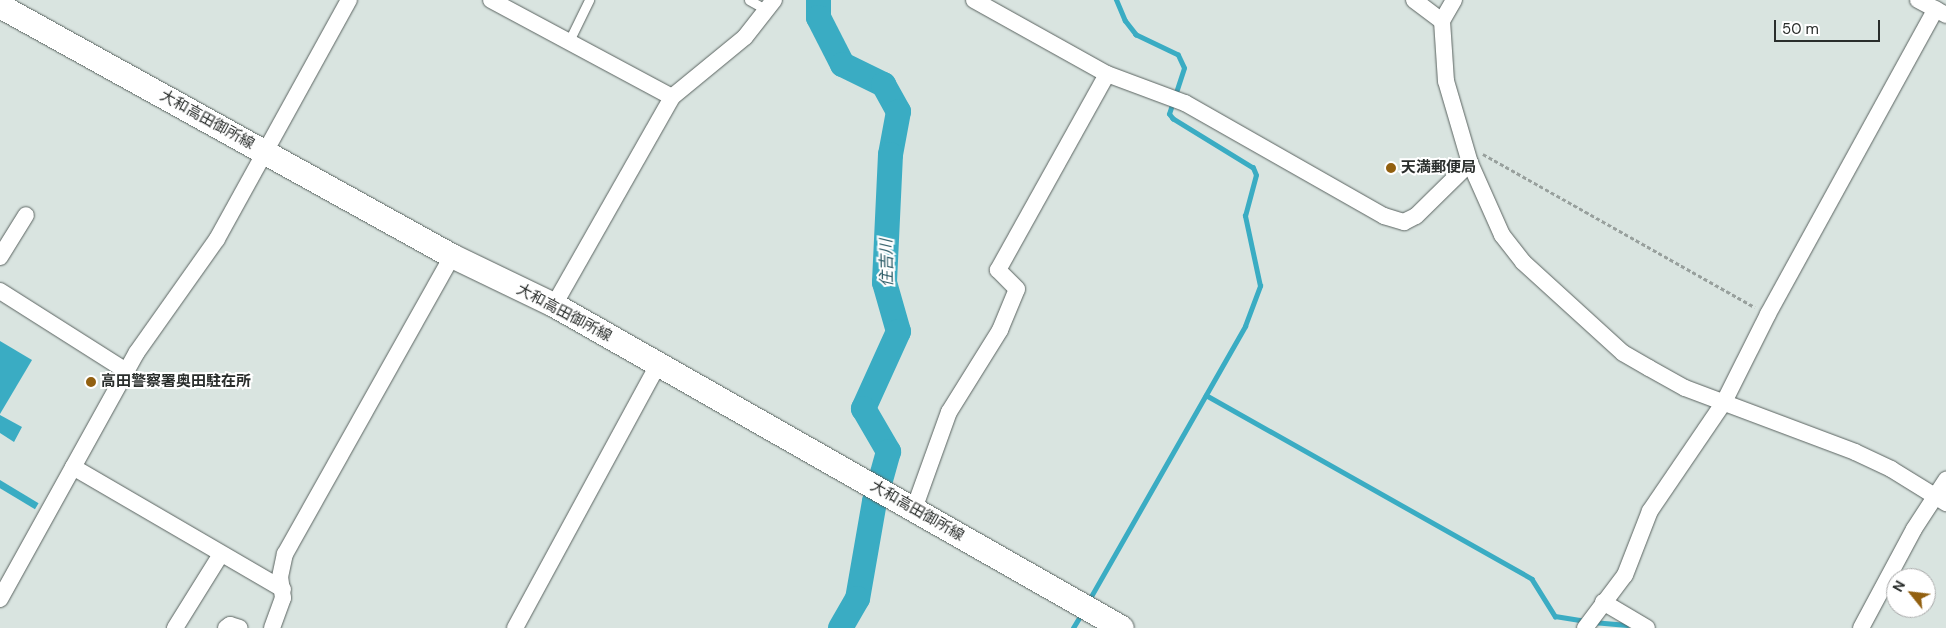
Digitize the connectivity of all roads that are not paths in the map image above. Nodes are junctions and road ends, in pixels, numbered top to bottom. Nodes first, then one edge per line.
1 (350, 0) edge
2 (491, 0) edge
3 (589, 0) edge
4 (749, 0) edge
5 (974, 0) edge
6 (1414, 0) edge
7 (1454, 0) edge
8 (1918, 0) edge
9 (769, 4) edge
10 (0, 6) edge
11 (1941, 12) edge
12 (1442, 21) junction
13 (569, 41) junction
14 (1107, 74) junction
15 (672, 96) junction
16 (266, 152) junction
17 (1470, 163) junction
18 (26, 215) dead end
19 (452, 256) junction
20 (0, 257) edge
21 (0, 292) edge
22 (554, 305) junction
23 (658, 365) junction
24 (126, 371) junction
25 (1724, 402) junction
26 (72, 467) junction
27 (1946, 480) edge
28 (1941, 500) edge
29 (914, 509) junction
30 (220, 554) junction
31 (283, 589) junction
32 (0, 599) edge
33 (1603, 602) junction
34 (175, 628) edge
35 (226, 628) edge
36 (240, 628) edge
37 (272, 628) edge
38 (514, 628) edge
39 (1122, 628) edge
40 (1585, 628) edge
41 (1648, 628) edge
42 (1862, 628) edge

1 - 16 street
2 - 13 street
3 - 13 lane
4 - 9 lane
5 - 14 street
6 - 12 street
7 - 12 street
8 - 11 street
9 - 15 street
10 - 16 main road, 大和高田御所線
11 - 25 street
12 - 17 street
13 - 15 street
14 - 17 street
14 - 29 street
15 - 22 street
16 - 19 main road, 大和高田御所線
16 - 24 street
17 - 25 street
18 - 20 street
19 - 22 main road, 大和高田御所線
19 - 31 street
21 - 24 street
22 - 23 main road, 大和高田御所線
23 - 29 main road, 大和高田御所線
23 - 38 street
24 - 26 street
25 - 28 street
25 - 33 street
26 - 30 street
26 - 32 street
27 - 28 street
28 - 42 street
29 - 39 main road, 大和高田御所線
30 - 31 street
30 - 34 street
31 - 37 street
33 - 40 street
33 - 41 street
35 - 36 street

